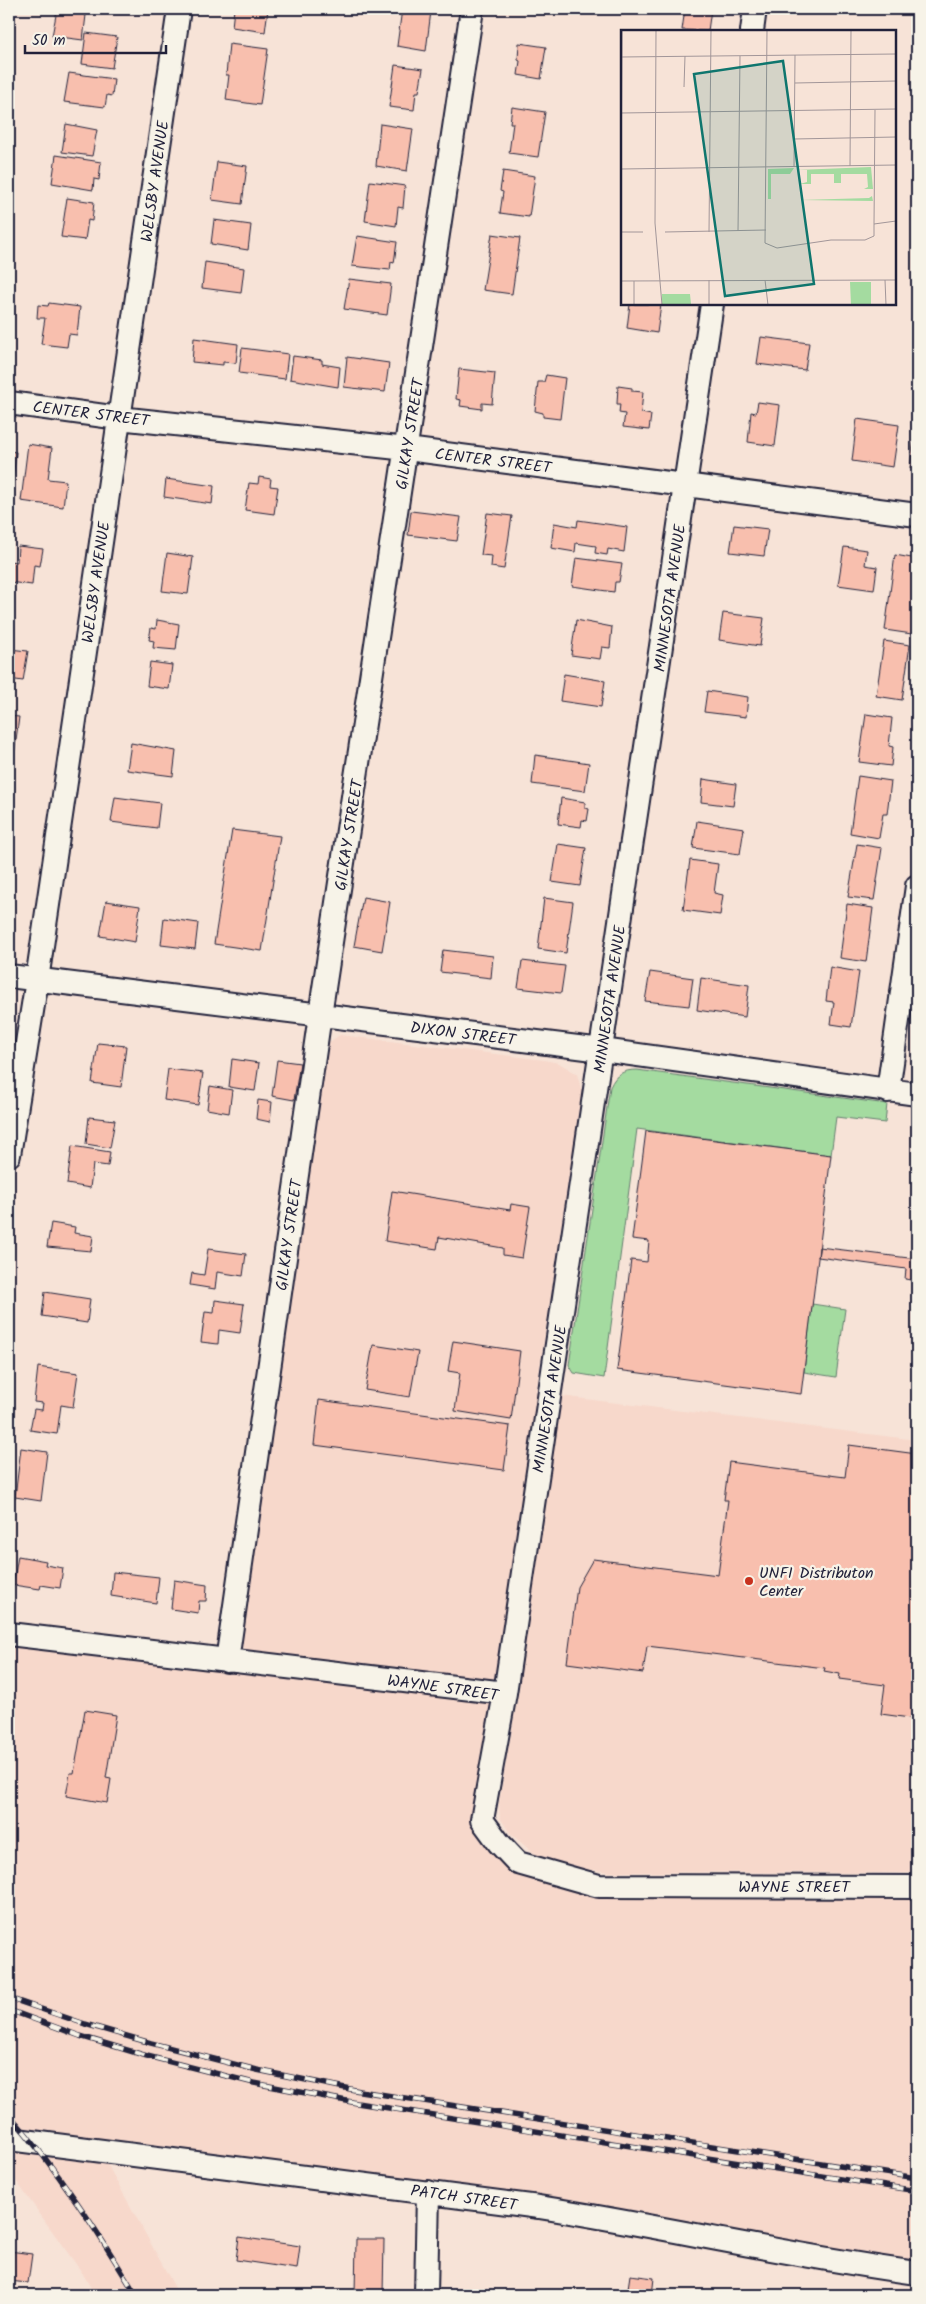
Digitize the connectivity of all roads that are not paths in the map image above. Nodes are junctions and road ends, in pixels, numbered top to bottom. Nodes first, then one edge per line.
1 (179, 9) edge
2 (472, 9) edge
3 (755, 9) edge
4 (752, 30) edge
5 (712, 305) edge
6 (9, 403) edge
7 (119, 418) junction
8 (407, 449) junction
9 (686, 484) junction
10 (917, 515) edge
11 (917, 886) edge
12 (9, 976) edge
13 (37, 980) junction
14 (320, 1015) junction
15 (602, 1050) junction
16 (888, 1091) junction
17 (917, 1094) edge
18 (9, 1154) edge
19 (9, 1634) edge
20 (227, 1661) junction
21 (505, 1693) junction
22 (917, 1887) edge
23 (9, 2139) edge
24 (428, 2192) junction
25 (917, 2274) edge
26 (426, 2295) edge

1 - 7 street, WELSBY AVENUE
2 - 8 street, GILKAY STREET
3 - 4 street
5 - 9 street, MINNESOTA AVENUE
6 - 7 street, CENTER STREET
7 - 8 street, CENTER STREET
7 - 13 street, WELSBY AVENUE
8 - 9 street, CENTER STREET
8 - 14 street, GILKAY STREET
9 - 10 street, CENTER STREET
9 - 15 street, MINNESOTA AVENUE
11 - 16 street
12 - 13 street, DIXON STREET
13 - 14 street, DIXON STREET
13 - 18 street, WELSBY AVENUE
14 - 15 street, DIXON STREET
14 - 20 street, GILKAY STREET
15 - 16 street, DIXON STREET
15 - 21 street, MINNESOTA AVENUE
16 - 17 street, DIXON STREET
19 - 20 street, WAYNE STREET
20 - 21 street, WAYNE STREET
21 - 22 street, WAYNE STREET
23 - 24 street, PATCH STREET
24 - 25 street, PATCH STREET
24 - 26 street

